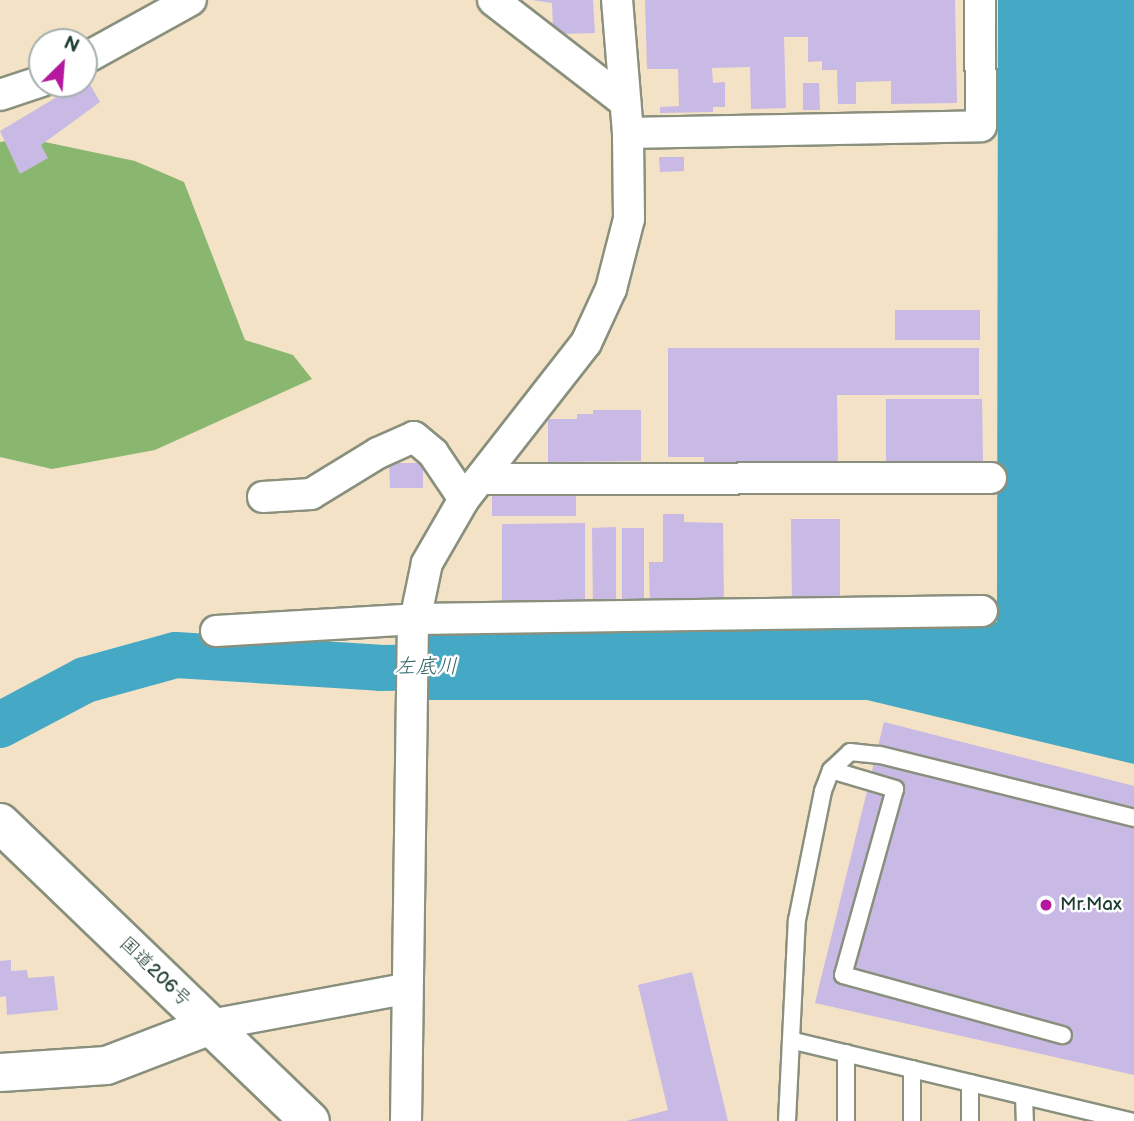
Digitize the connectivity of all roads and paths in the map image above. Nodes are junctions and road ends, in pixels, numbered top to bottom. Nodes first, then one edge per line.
1 (191, 0) edge
2 (494, 0) edge
3 (617, 0) edge
4 (980, 0) edge
5 (98, 51) edge
6 (28, 87) edge
7 (3, 99) edge
8 (625, 102) junction
9 (628, 133) junction
10 (991, 478) dead end
11 (472, 489) junction
12 (263, 497) dead end
13 (982, 611) dead end
14 (414, 624) junction
15 (216, 631) dead end
16 (831, 770) junction
17 (1134, 818) edge
18 (0, 823) edge
19 (405, 989) junction
20 (209, 1024) junction
21 (1063, 1035) dead end
22 (794, 1041) junction
23 (846, 1053) junction
24 (912, 1069) junction
25 (0, 1072) edge
26 (970, 1083) junction
27 (1024, 1096) junction
28 (1086, 1116) edge
29 (310, 1121) edge
30 (406, 1121) edge
31 (787, 1121) edge
32 (846, 1121) edge
33 (912, 1121) edge
34 (970, 1121) edge
35 (1025, 1121) edge
36 (1131, 1121) edge

1 - 5 street
2 - 8 street
3 - 8 street
4 - 9 street
6 - 7 street
8 - 9 street
9 - 11 street
10 - 11 street
11 - 12 street
11 - 14 street
13 - 14 street
14 - 15 street
14 - 19 street
16 - 17 lane
16 - 21 lane
16 - 22 lane
18 - 20 highway, 国道206号
19 - 20 street
19 - 30 street
20 - 25 street
20 - 29 highway, 国道206号
22 - 23 lane
22 - 31 lane
23 - 24 lane
23 - 32 lane
24 - 26 lane
24 - 33 lane
26 - 27 lane
26 - 34 lane
27 - 28 lane
27 - 35 lane
28 - 36 lane

